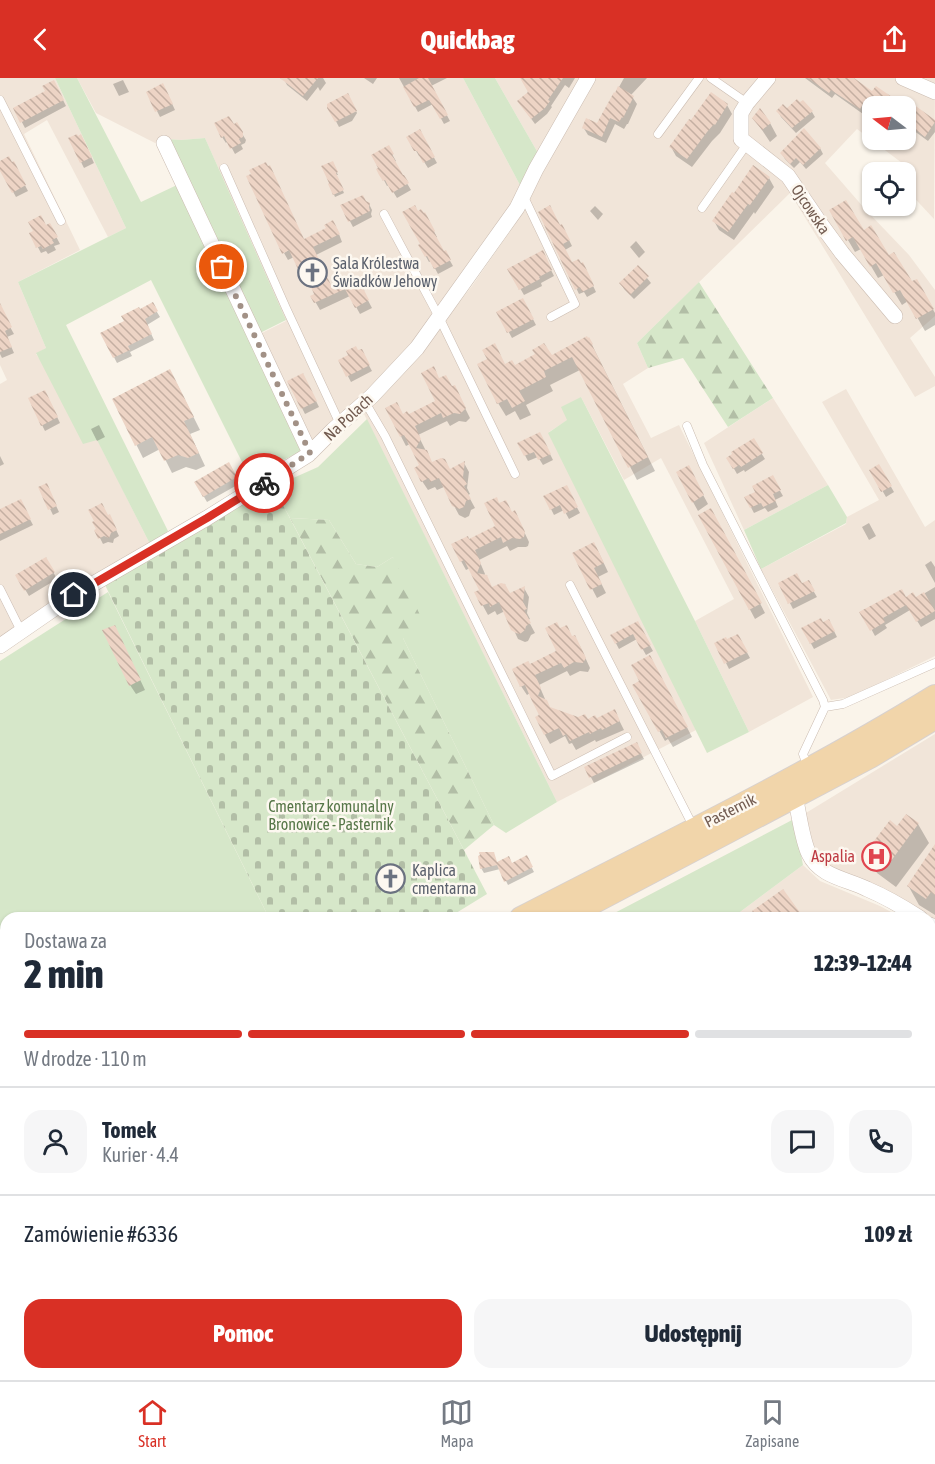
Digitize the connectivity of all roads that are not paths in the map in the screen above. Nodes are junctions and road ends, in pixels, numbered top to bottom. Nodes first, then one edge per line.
1 (588, 78) edge
2 (699, 78) edge
3 (711, 78) edge
4 (768, 78) edge
5 (903, 78) edge
6 (935, 92) edge
7 (0, 100) edge
8 (747, 103) junction
9 (658, 134) dead end
10 (164, 143) dead end
11 (747, 144) junction
12 (224, 168) dead end
13 (523, 196) junction
14 (702, 208) dead end
15 (384, 214) dead end
16 (60, 221) dead end
17 (896, 316) dead end
18 (439, 317) junction
19 (551, 317) dead end
20 (365, 402) junction
21 (340, 424) junction
22 (687, 426) dead end
23 (310, 453) junction
24 (515, 474) dead end
25 (570, 585) dead end
26 (0, 589) edge
27 (21, 631) junction
28 (0, 646) edge
29 (935, 663) edge
30 (935, 696) edge
31 (825, 707) junction
32 (935, 718) edge
33 (627, 737) dead end
34 (808, 769) junction
35 (795, 796) junction
36 (694, 829) junction
37 (533, 912) edge
38 (575, 912) edge
39 (911, 912) edge

1 - 13 street, Na Polach
2 - 9 lane
3 - 8 lane
4 - 8 street
5 - 6 street
7 - 16 lane
8 - 11 street
10 - 23 street
11 - 14 lane
11 - 17 street, Ojcowska
12 - 21 lane
13 - 18 street, Na Polach
13 - 19 lane
15 - 18 lane
18 - 20 street, Na Polach
18 - 24 lane
20 - 21 street, Na Polach
20 - 33 lane
21 - 23 street, Na Polach
22 - 31 lane
23 - 27 street, Na Polach
25 - 36 lane
26 - 27 lane
27 - 28 street, Na Polach
29 - 31 lane
30 - 34 main road, Pasternik
31 - 34 lane
32 - 35 main road, Pasternik
34 - 36 main road, Pasternik
35 - 38 main road, Pasternik
35 - 39 street
36 - 37 main road, Pasternik

